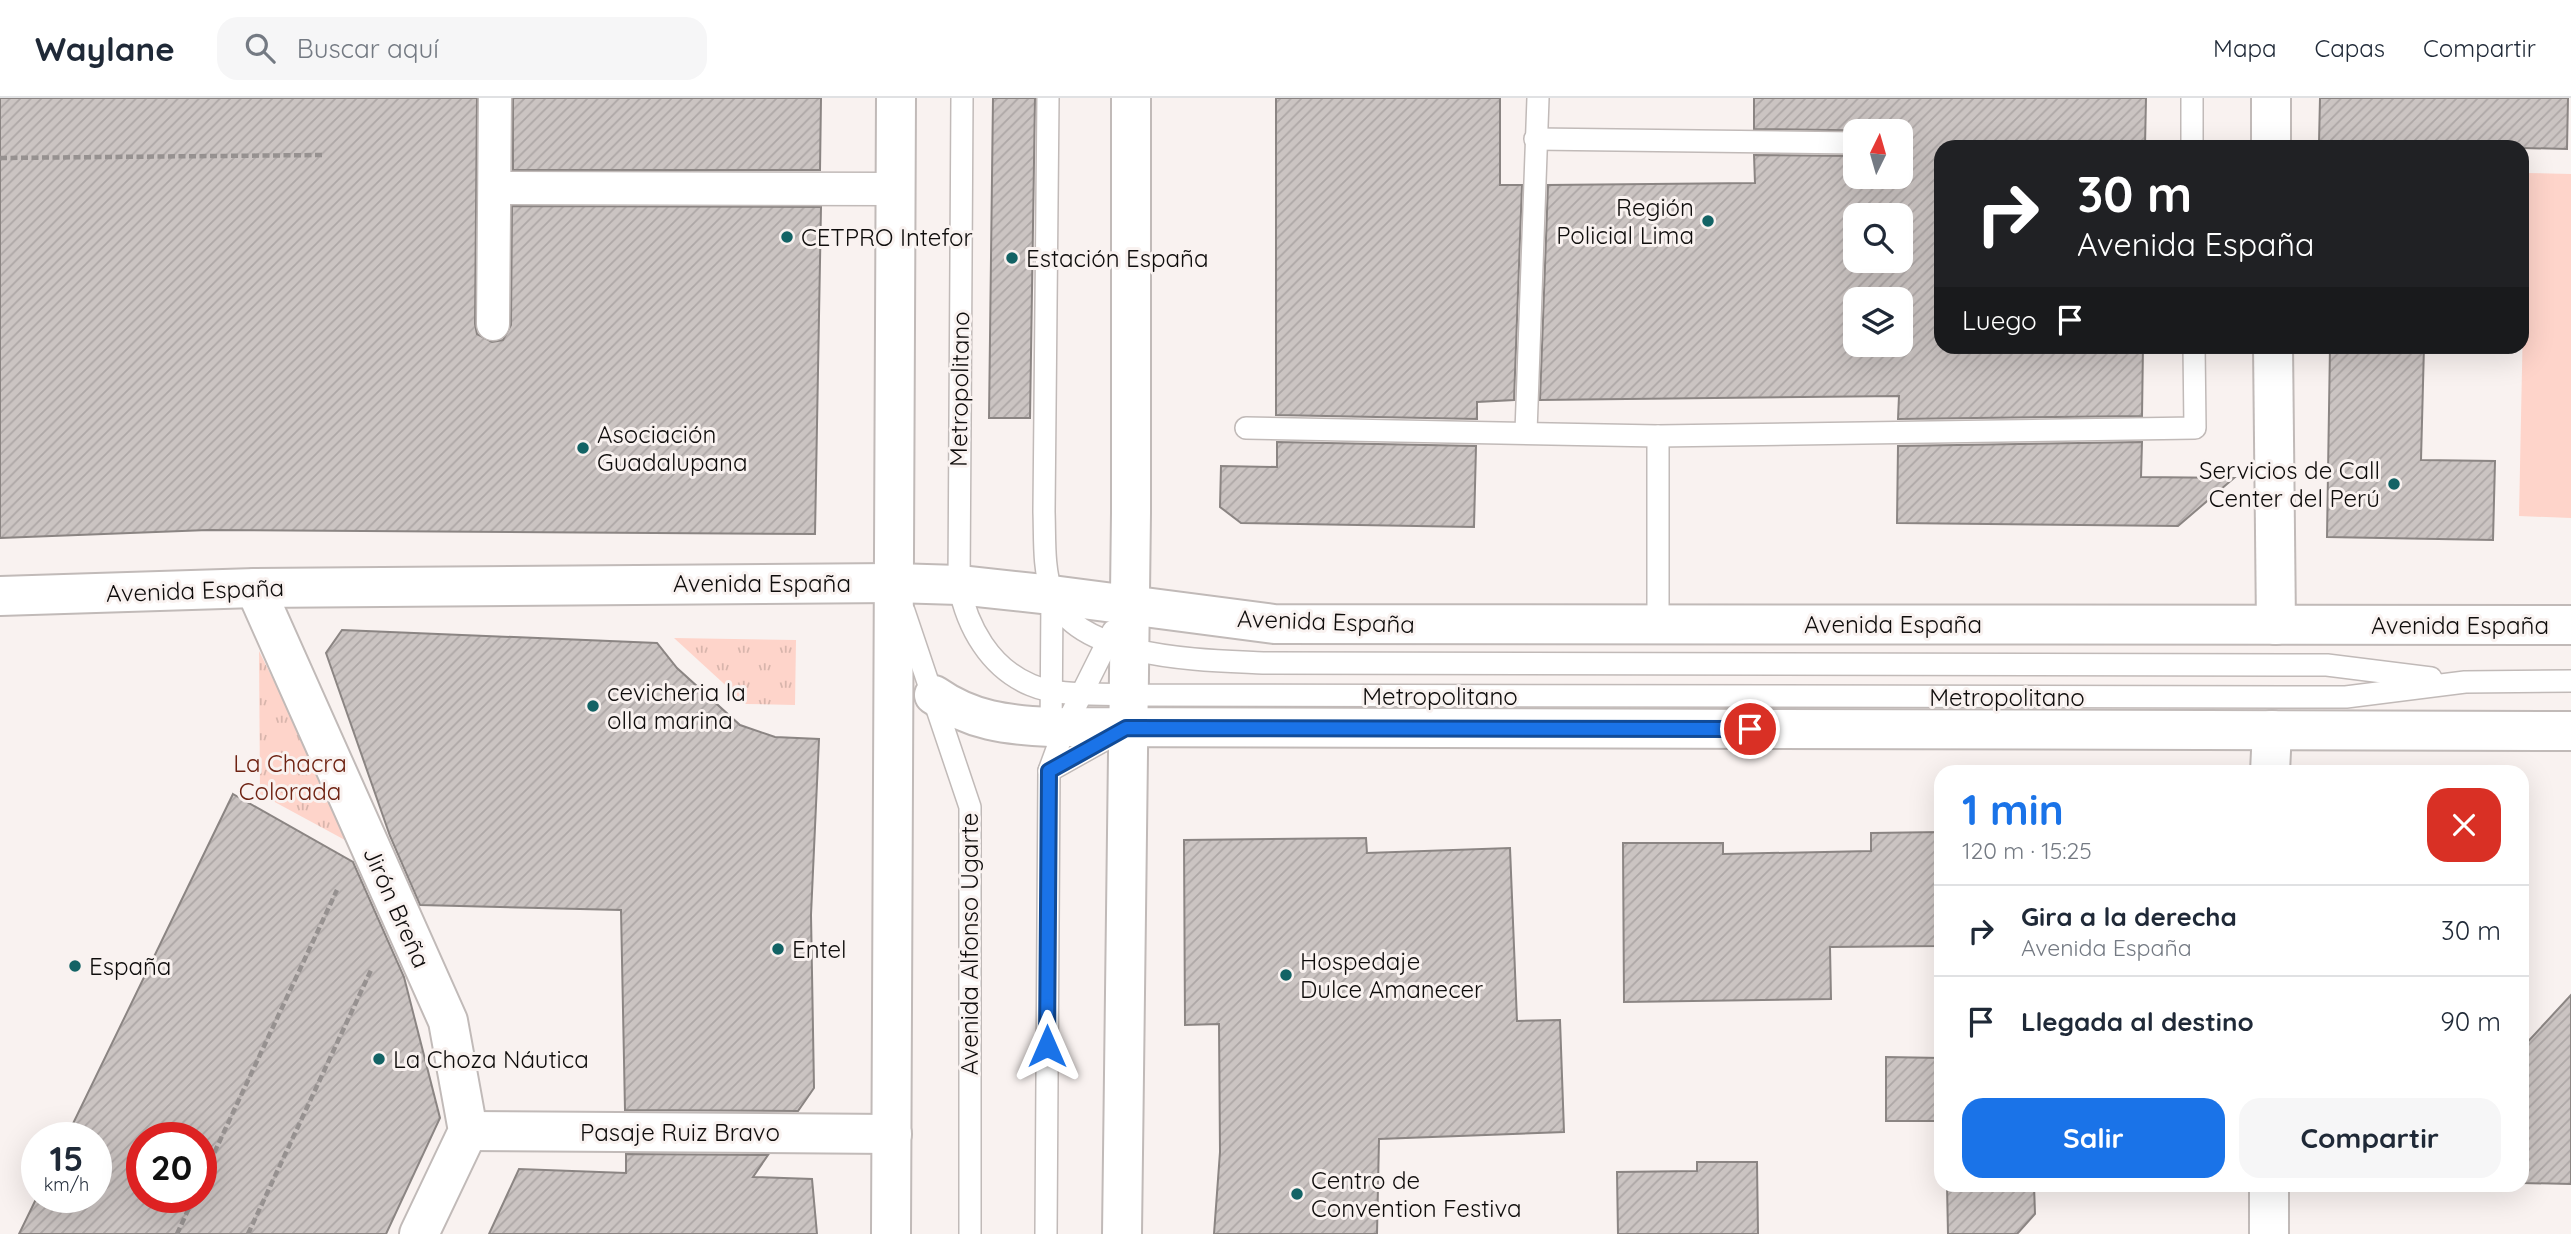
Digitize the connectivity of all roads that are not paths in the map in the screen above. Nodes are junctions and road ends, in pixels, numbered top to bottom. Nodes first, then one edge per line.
1 (495, 98) edge
2 (895, 98) edge
3 (962, 98) edge
4 (1048, 98) edge
5 (1131, 98) edge
6 (1538, 98) edge
7 (2192, 98) edge
8 (2271, 98) edge
9 (1535, 139) junction
10 (2192, 140) edge
11 (2271, 140) edge
12 (1843, 143) edge
13 (495, 188) junction
14 (896, 190) junction
15 (493, 324) dead end
16 (2194, 354) edge
17 (2273, 354) edge
18 (1246, 428) dead end
19 (1526, 432) junction
20 (1658, 436) junction
21 (894, 583) junction
22 (959, 585) junction
23 (254, 588) junction
24 (1052, 595) junction
25 (0, 596) edge
26 (1130, 605) junction
27 (1658, 624) junction
28 (2276, 625) junction
29 (2571, 625) edge
30 (1118, 645) junction
31 (2571, 681) edge
32 (2465, 682) junction
33 (1052, 690) junction
34 (1085, 693) junction
35 (934, 695) junction
36 (1127, 711) junction
37 (1058, 727) junction
38 (2272, 730) junction
39 (2571, 731) edge
40 (2270, 765) edge
41 (1049, 771) junction
42 (468, 1131) junction
43 (892, 1134) junction
44 (2269, 1192) edge
45 (419, 1234) edge
46 (891, 1234) edge
47 (970, 1234) edge
48 (1046, 1234) edge
49 (1122, 1234) edge
50 (2269, 1234) edge

1 - 13 street
2 - 14 street, Avenida Alfonso Ugarte
3 - 22 lane, Metropolitano
4 - 24 lane
5 - 26 street
6 - 9 lane
7 - 10 lane
8 - 11 street
9 - 12 lane
9 - 19 lane
13 - 14 street
13 - 15 street
14 - 21 street, Avenida Alfonso Ugarte
16 - 20 lane
17 - 28 street
18 - 19 lane
19 - 20 lane
20 - 27 lane
21 - 22 street, Avenida España
21 - 23 street, Avenida España
21 - 35 lane, Avenida Alfonso Ugarte
21 - 43 street, Avenida Alfonso Ugarte
22 - 24 street, Avenida España
22 - 33 lane, Metropolitano
23 - 25 street, Avenida España
23 - 42 street, Jirón Breña
24 - 26 street, Avenida España
24 - 30 lane, Metropolitano
24 - 33 lane
26 - 27 street, Avenida España
26 - 30 street
27 - 28 street, Avenida España
28 - 29 street, Avenida España
30 - 32 lane, Metropolitano
30 - 34 lane
30 - 36 street
31 - 32 lane, Metropolitano
32 - 36 lane, Metropolitano
33 - 34 lane, Metropolitano
33 - 37 lane
34 - 36 lane, Metropolitano
34 - 37 lane
35 - 37 street
35 - 47 lane, Avenida Alfonso Ugarte
36 - 37 street
36 - 38 street
36 - 41 lane
36 - 49 street
37 - 41 lane
38 - 39 street
38 - 40 street
41 - 48 lane
42 - 43 street, Pasaje Ruiz Bravo
42 - 45 street
43 - 46 street, Avenida Alfonso Ugarte
44 - 50 street

